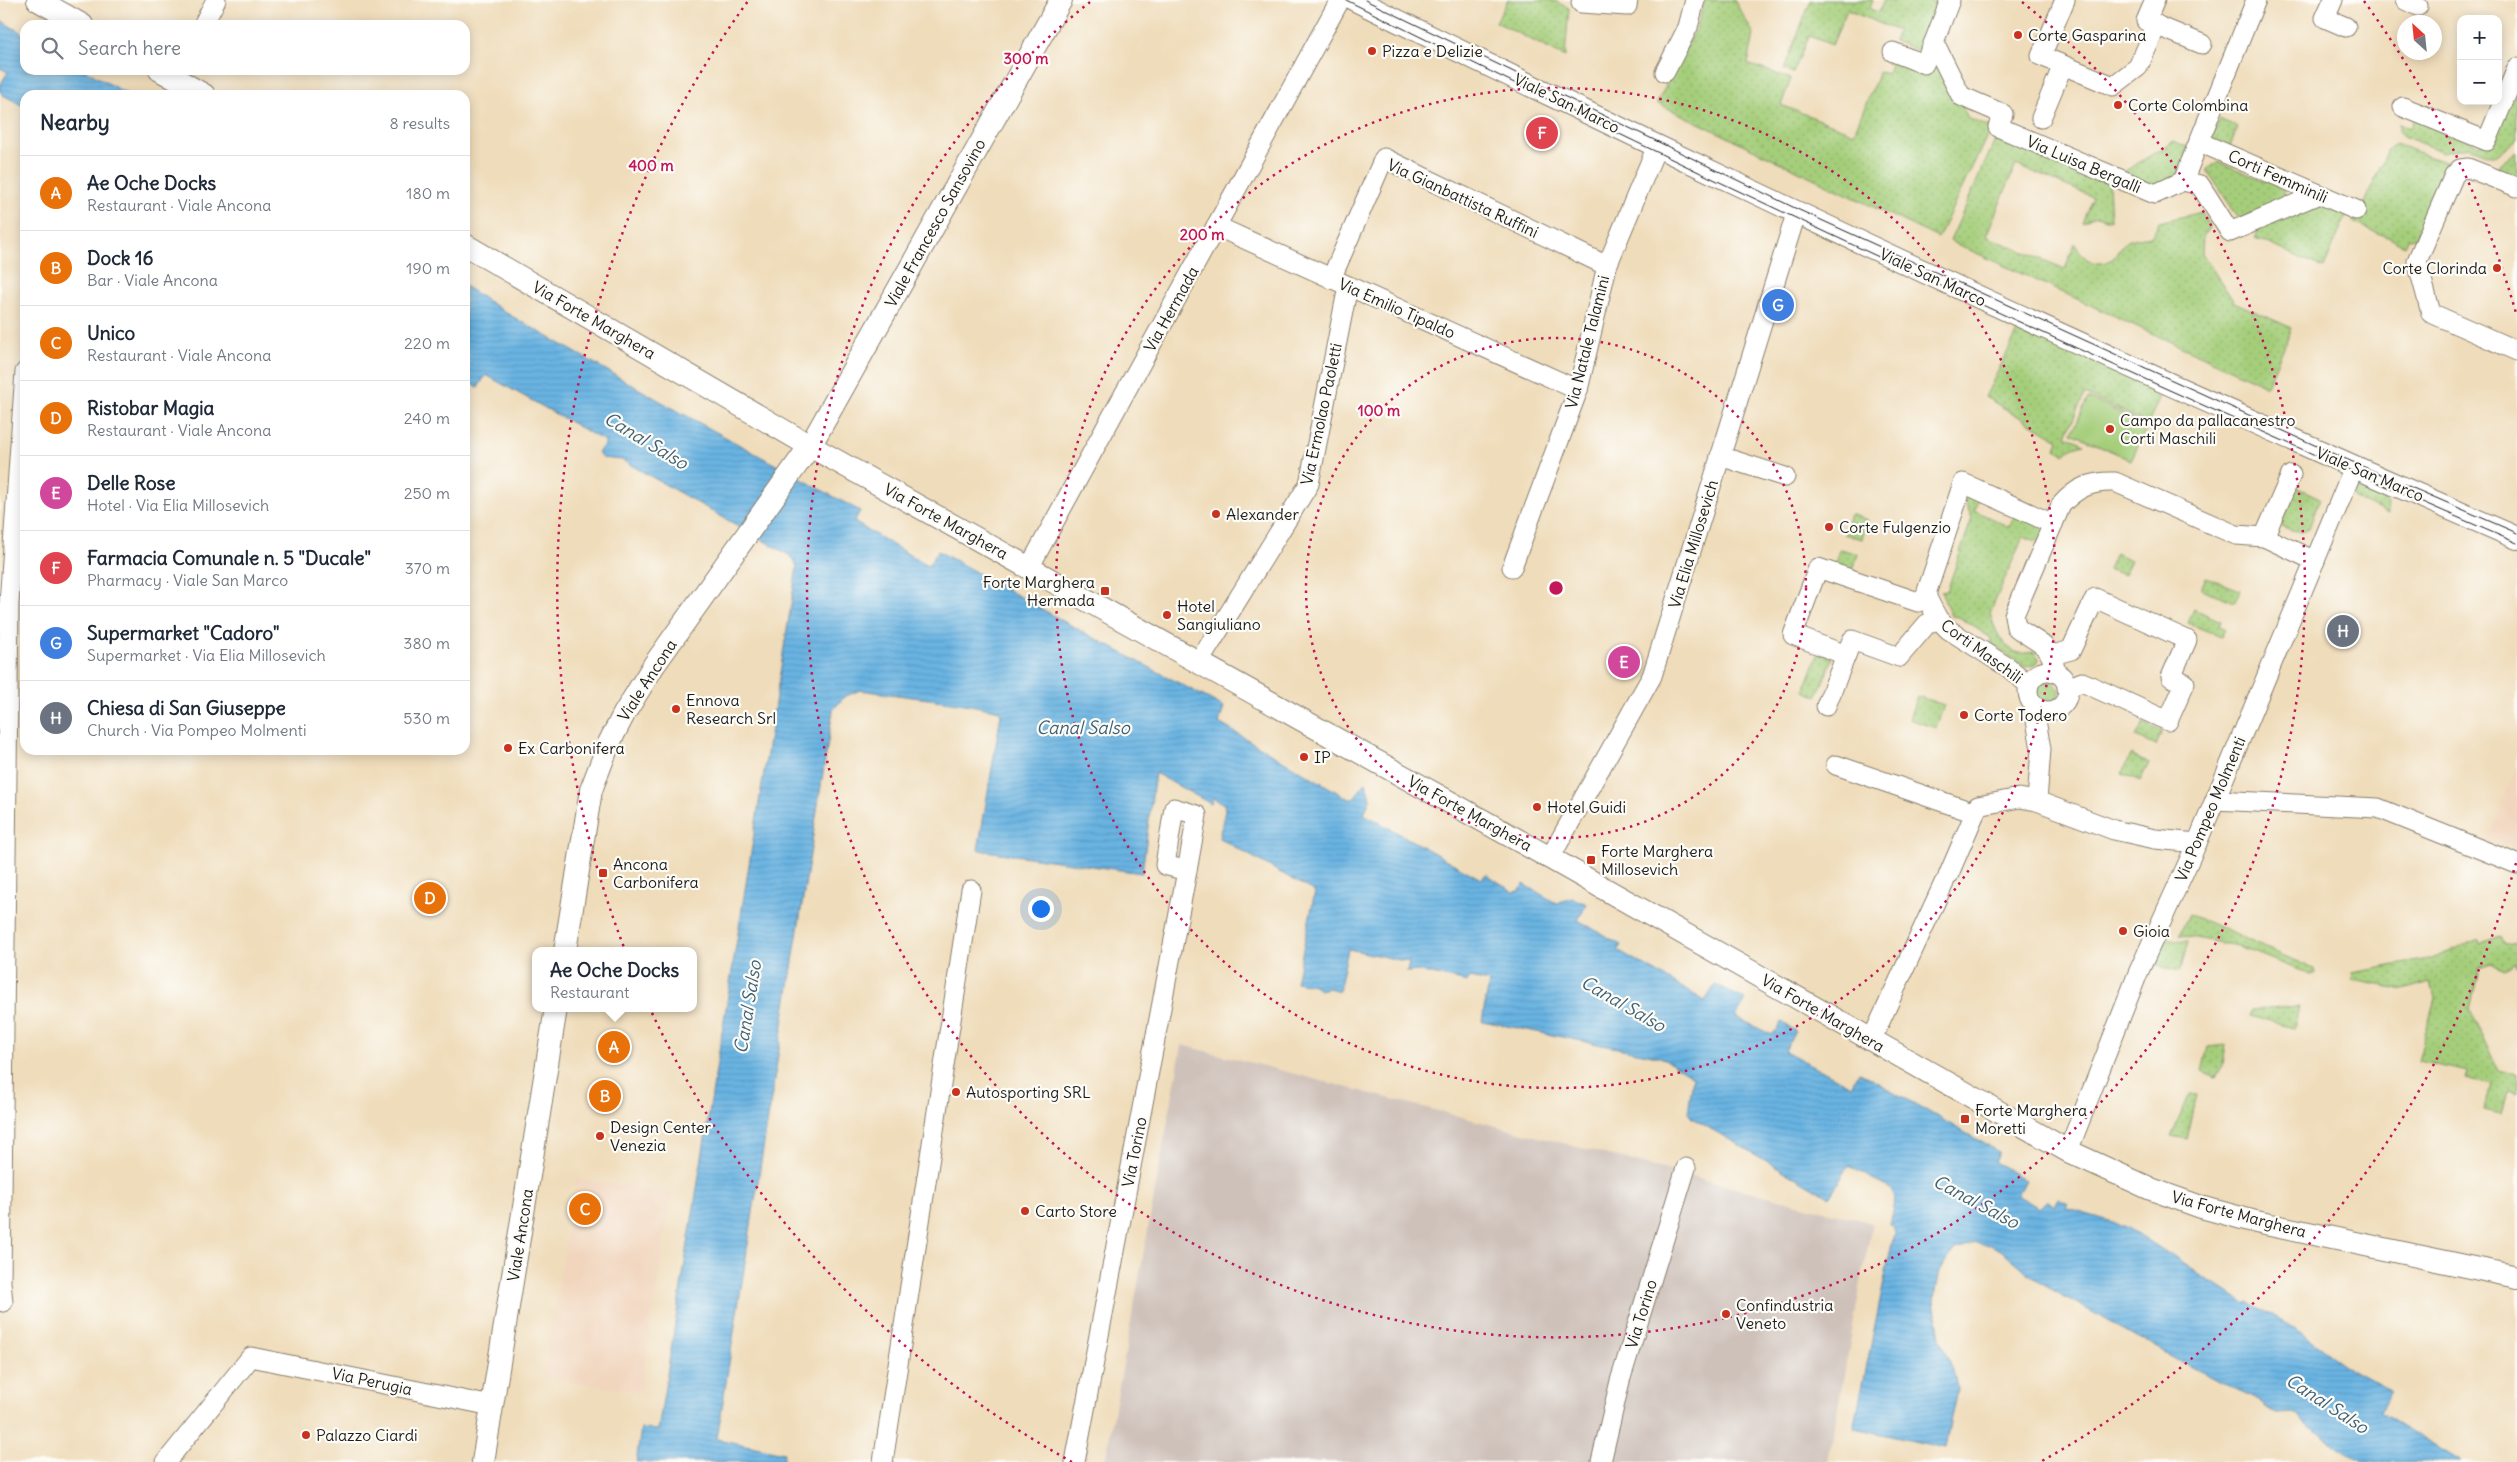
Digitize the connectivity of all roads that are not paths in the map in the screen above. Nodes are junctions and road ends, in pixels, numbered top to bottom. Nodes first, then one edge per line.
1 (40, 0) edge
2 (216, 0) edge
3 (1061, 0) edge
4 (1340, 0) edge
5 (1355, 0) edge
6 (1583, 0) edge
7 (1628, 0) edge
8 (1695, 0) edge
9 (1950, 0) edge
10 (2065, 0) edge
11 (2155, 0) edge
12 (2256, 0) edge
13 (2333, 0) edge
14 (74, 20) edge
15 (206, 20) edge
16 (2152, 23) junction
17 (2346, 27) dead end
18 (1934, 42) junction
19 (2202, 44) dead end
20 (1893, 52) dead end
21 (2063, 65) junction
22 (2517, 68) edge
23 (1665, 72) dead end
24 (174, 75) edge
25 (196, 90) edge
26 (2403, 106) dead end
27 (2041, 118) dead end
28 (2199, 142) junction
29 (1656, 146) junction
30 (2183, 181) junction
31 (2517, 187) edge
32 (2319, 194) junction
33 (2356, 210) dead end
34 (1796, 214) junction
35 (1216, 226) junction
36 (470, 248) edge
37 (1607, 266) junction
38 (1340, 283) junction
39 (2517, 351) edge
40 (1578, 390) junction
41 (20, 430) edge
42 (805, 453) junction
43 (1720, 456) junction
44 (2354, 467) junction
45 (2291, 475) dead end
46 (1785, 477) dead end
47 (2053, 524) junction
48 (2264, 537) junction
49 (2517, 538) edge
50 (2315, 561) junction
51 (1030, 566) junction
52 (1512, 567) dead end
53 (1928, 598) junction
54 (5, 604) edge
55 (1938, 620) junction
56 (1849, 647) junction
57 (1199, 662) junction
58 (2054, 664) junction
59 (2031, 694) junction
60 (2064, 697) junction
61 (1826, 706) dead end
62 (2041, 749) junction
63 (1836, 765) dead end
64 (2215, 800) junction
65 (2037, 801) junction
66 (1975, 812) junction
67 (2197, 843) junction
68 (1550, 858) junction
69 (2517, 864) edge
70 (1187, 871) dead end
71 (970, 890) dead end
72 (566, 947) edge
73 (1, 1011) edge
74 (555, 1012) edge
75 (1871, 1041) junction
76 (2068, 1151) junction
77 (1686, 1168) dead end
78 (2517, 1277) edge
79 (3, 1302) dead end
80 (492, 1406) junction
81 (166, 1462) edge
82 (483, 1462) edge
83 (884, 1462) edge
84 (1075, 1462) edge
85 (1601, 1462) edge

1 - 14 street
2 - 15 street
3 - 42 street, Viale Francesco Sansovino
4 - 35 street, Via Hermada
5 - 29 street, Viale San Marco
6 - 7 street
8 - 23 street
9 - 18 street
10 - 21 street
11 - 16 street
12 - 28 street
13 - 17 street
16 - 19 street
16 - 21 street
18 - 20 street
18 - 30 street, Via Luisa Bergalli
21 - 27 street
22 - 26 street
24 - 25 street
28 - 30 street
28 - 32 street, Corti Femminili
29 - 34 street, Viale San Marco
29 - 37 street, Via Natale Talamini
30 - 32 street
31 - 39 street
32 - 33 street, Corti Femminili
34 - 43 street, Via Elia Millosevich
34 - 44 street, Viale San Marco
35 - 38 street, Via Emilio Tipaldo
35 - 51 street, Via Hermada
36 - 42 street, Via Forte Marghera
37 - 38 street, Via Gianbattista Ruffini
37 - 40 street, Via Natale Talamini
38 - 40 street, Via Emilio Tipaldo
38 - 57 street, Via Ermolao Paoletti
40 - 52 street, Via Natale Talamini
41 - 54 street
42 - 51 street, Via Forte Marghera
42 - 72 street, Viale Ancona
43 - 46 street
43 - 68 street, Via Elia Millosevich
44 - 49 street, Viale San Marco
44 - 50 street, Via Pompeo Molmenti
45 - 48 street
47 - 48 street
47 - 53 street
47 - 58 street
48 - 50 street
50 - 64 street, Via Pompeo Molmenti
51 - 57 street, Via Forte Marghera
53 - 55 street, Corti Maschili
53 - 56 street
54 - 73 street
55 - 56 street
55 - 59 street, Corti Maschili
56 - 61 street
57 - 68 street, Via Forte Marghera
58 - 59 street, Corti Maschili
58 - 60 street
58 - 60 street, Corti Maschili
59 - 60 street, Corti Maschili
59 - 62 street, Corti Maschili
60 - 62 street, Corti Maschili
62 - 65 street, Corti Maschili
63 - 66 street
64 - 67 street, Via Pompeo Molmenti
64 - 69 street
65 - 66 street
65 - 67 street
66 - 75 street
67 - 76 street, Via Pompeo Molmenti
68 - 75 street, Via Forte Marghera
70 - 84 street, Via Torino
71 - 83 street
73 - 79 street
74 - 80 street, Viale Ancona
75 - 76 street, Via Forte Marghera
76 - 78 street, Via Forte Marghera
77 - 85 street, Via Torino
80 - 81 street, Via Perugia
80 - 82 street, Viale Ancona

